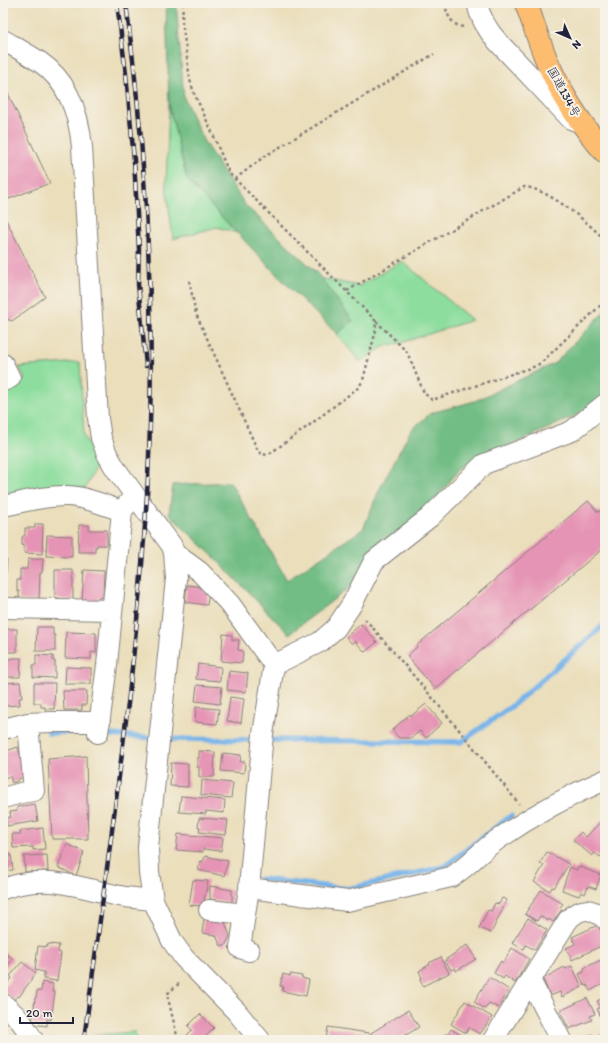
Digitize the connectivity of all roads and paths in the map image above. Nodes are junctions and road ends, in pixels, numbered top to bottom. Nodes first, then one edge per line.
1 (183, 3) edge
2 (444, 3) edge
3 (526, 3) edge
4 (480, 11) edge
5 (3, 40) edge
6 (434, 54) dead end
7 (583, 125) junction
8 (605, 152) edge
9 (235, 179) junction
10 (605, 240) edge
11 (189, 280) dead end
12 (347, 291) junction
13 (605, 302) edge
14 (375, 320) junction
15 (3, 364) edge
16 (3, 381) edge
17 (605, 404) edge
18 (134, 494) junction
19 (3, 506) edge
20 (122, 511) junction
21 (174, 553) junction
22 (352, 604) junction
23 (3, 608) edge
24 (112, 610) junction
25 (274, 665) junction
26 (28, 723) junction
27 (3, 729) edge
28 (605, 780) edge
29 (3, 798) edge
30 (531, 818) junction
31 (249, 888) junction
32 (3, 889) edge
33 (153, 900) junction
34 (209, 910) dead end
35 (245, 914) junction
36 (605, 919) edge
37 (249, 951) dead end
38 (530, 980) junction
39 (178, 984) dead end
40 (3, 1004) edge
41 (33, 1040) edge
42 (178, 1040) edge
43 (260, 1040) edge
44 (493, 1040) edge
45 (561, 1040) edge

1 - 9 path
2 - 4 path
3 - 7 highway, 国道134号
4 - 7 street
5 - 18 street
6 - 9 path
7 - 8 highway, 国道134号
9 - 12 path
10 - 12 path
11 - 14 path
12 - 14 path
13 - 14 path
15 - 16 street
17 - 22 street
18 - 20 street
18 - 21 street
19 - 20 street
20 - 24 street
21 - 25 street
21 - 33 street
22 - 25 street
22 - 30 path
23 - 24 street
24 - 26 street
25 - 31 street
26 - 27 street
26 - 29 street
28 - 30 street
30 - 31 street
31 - 35 street
32 - 33 street
33 - 43 street
34 - 35 street
35 - 37 street
36 - 38 street
38 - 44 street
38 - 45 street
39 - 42 path
40 - 41 street

